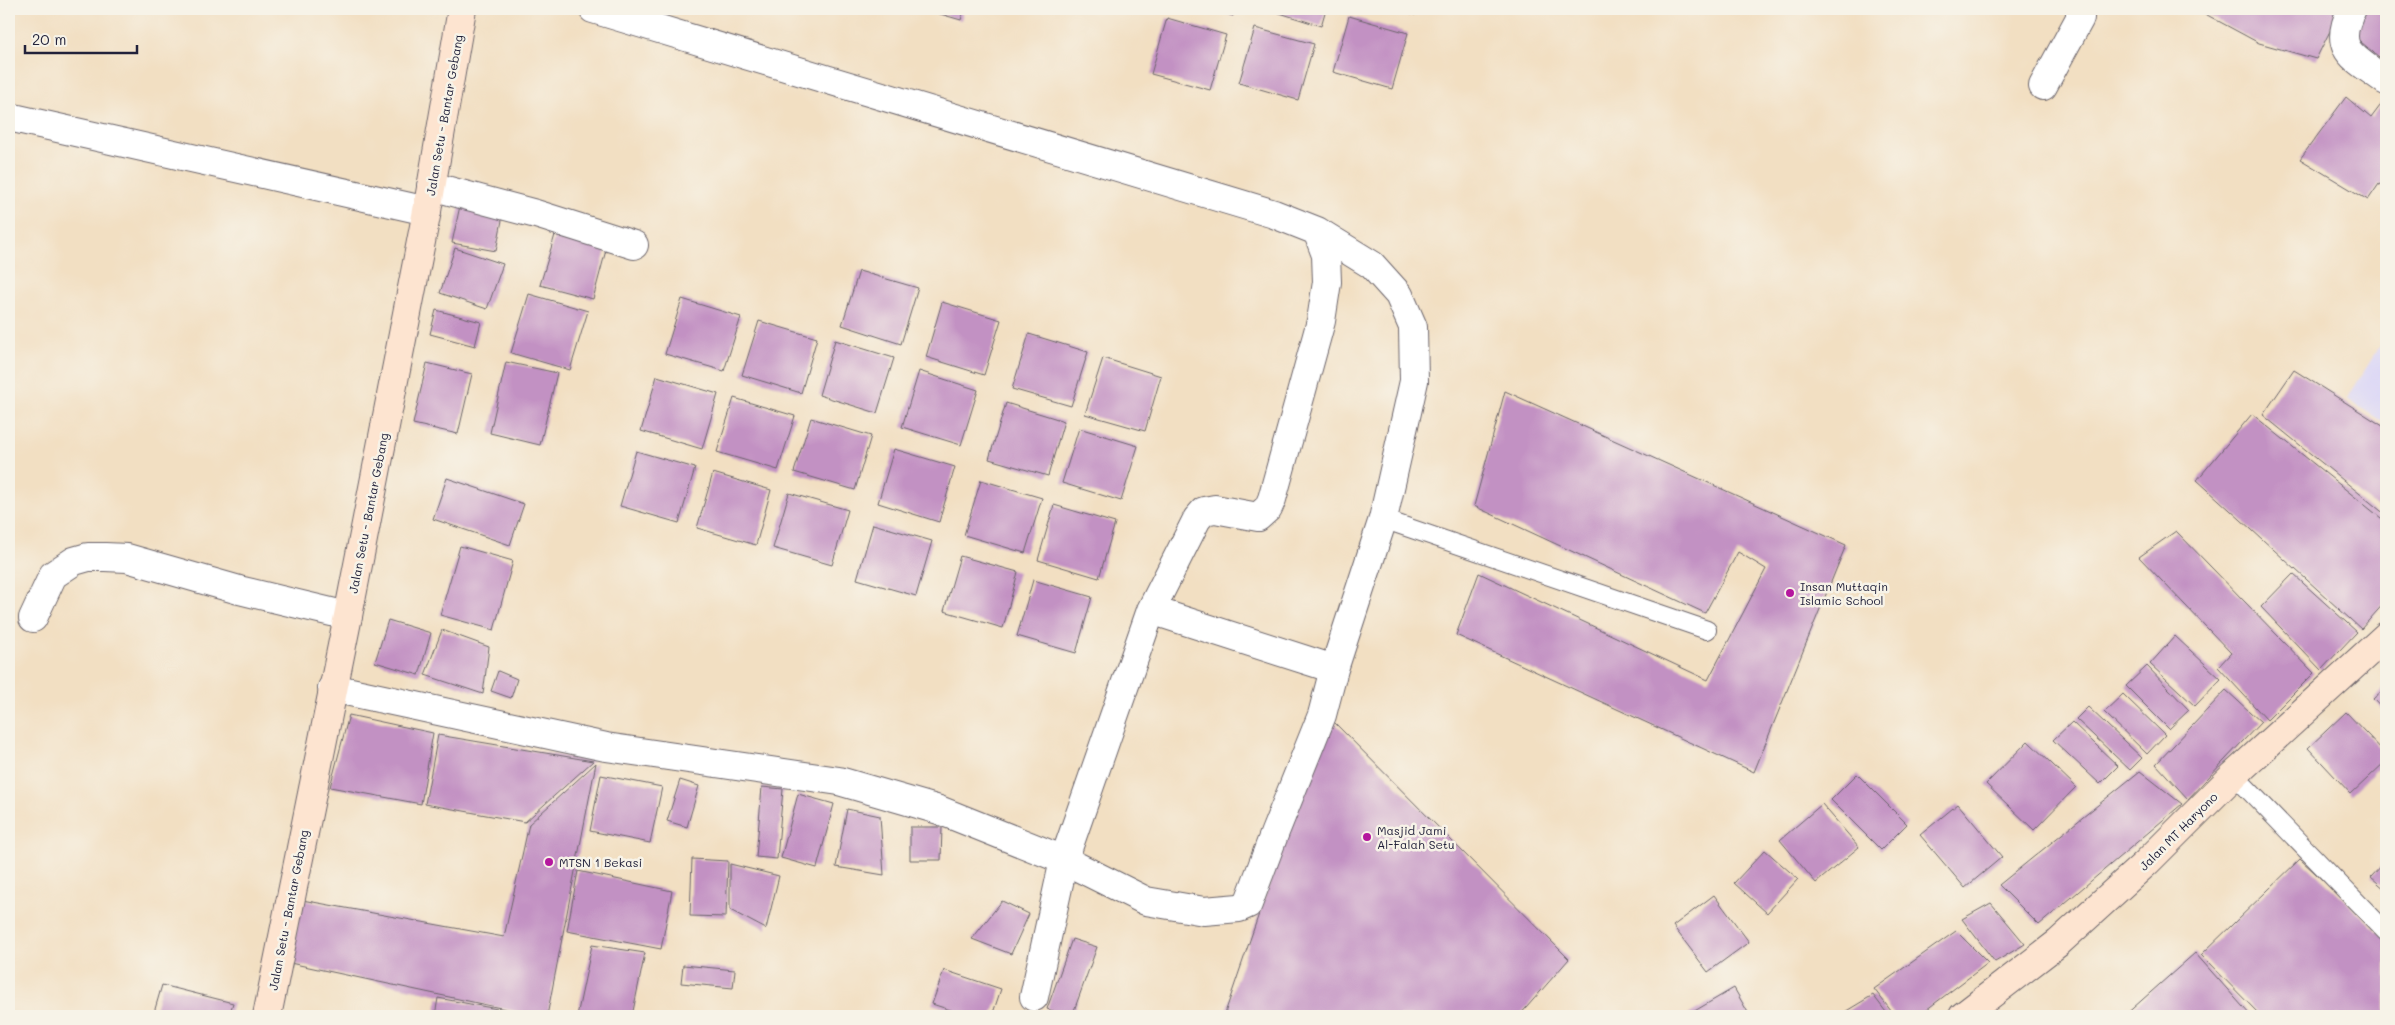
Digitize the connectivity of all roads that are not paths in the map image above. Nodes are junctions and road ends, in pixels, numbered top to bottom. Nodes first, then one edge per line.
1 (462, 9) edge
2 (593, 9) edge
3 (2080, 9) edge
4 (2352, 9) edge
5 (2386, 81) edge
6 (2043, 86) dead end
7 (9, 117) edge
8 (429, 199) junction
9 (1317, 231) junction
10 (634, 245) dead end
11 (1384, 519) junction
12 (1151, 610) junction
13 (348, 616) junction
14 (34, 618) dead end
15 (1707, 630) dead end
16 (2386, 636) edge
17 (1334, 669) junction
18 (332, 688) junction
19 (2234, 775) junction
20 (1064, 860) junction
21 (2386, 932) edge
22 (1034, 997) dead end
23 (267, 1016) edge
24 (1963, 1016) edge

1 - 8 main road, Jalan Setu - Bantar Gebang
2 - 9 street
3 - 6 street
4 - 5 street
7 - 8 street
8 - 10 street
8 - 13 main road, Jalan Setu - Bantar Gebang
9 - 11 street
9 - 12 street
11 - 15 lane
11 - 17 street
12 - 17 street
12 - 20 street
13 - 14 street
13 - 18 main road, Jalan Setu - Bantar Gebang
16 - 19 main road, Jalan MT Haryono
17 - 20 street
18 - 20 street
18 - 23 main road, Jalan Setu - Bantar Gebang
19 - 21 lane
19 - 24 main road, Jalan MT Haryono
20 - 22 street

